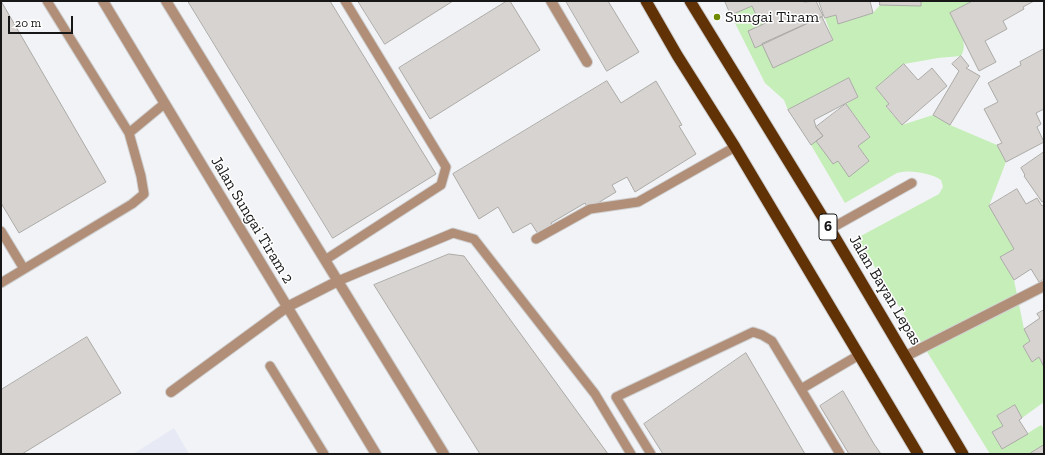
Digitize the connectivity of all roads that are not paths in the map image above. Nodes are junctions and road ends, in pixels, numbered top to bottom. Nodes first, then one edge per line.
1 (47, 1) edge
2 (103, 1) edge
3 (166, 1) edge
4 (345, 1) edge
5 (551, 1) edge
6 (646, 1) edge
7 (690, 1) edge
8 (588, 62) dead end
9 (164, 104) junction
10 (129, 133) junction
11 (735, 147) junction
12 (912, 183) dead end
13 (830, 229) junction
14 (1, 230) edge
15 (536, 239) dead end
16 (325, 260) junction
17 (24, 269) junction
18 (338, 281) junction
19 (1, 283) edge
20 (1044, 286) edge
21 (287, 307) junction
22 (859, 355) junction
23 (906, 356) junction
24 (270, 366) dead end
25 (801, 389) junction
26 (171, 392) dead end
27 (324, 454) edge
28 (376, 454) edge
29 (444, 454) edge
30 (631, 454) edge
31 (651, 454) edge
32 (840, 454) edge
33 (918, 454) edge
34 (963, 454) edge

1 - 10 lane
2 - 9 street, Jalan Sungai Tiram 2
3 - 16 street
4 - 16 lane
5 - 8 street
6 - 11 highway
7 - 13 highway, Jalan Bayan Lepas / 6
9 - 10 lane
9 - 21 street, Jalan Sungai Tiram 2
10 - 17 lane
11 - 15 lane
11 - 22 highway
12 - 13 lane
13 - 23 highway, Jalan Bayan Lepas / 6
14 - 17 lane
16 - 18 street
17 - 19 lane
18 - 21 street
18 - 29 street
18 - 30 lane
20 - 23 street
21 - 26 street
21 - 28 street, Jalan Sungai Tiram 2
22 - 25 lane
22 - 33 highway
23 - 34 highway, Jalan Bayan Lepas / 6
24 - 27 lane
25 - 31 lane
25 - 32 lane

